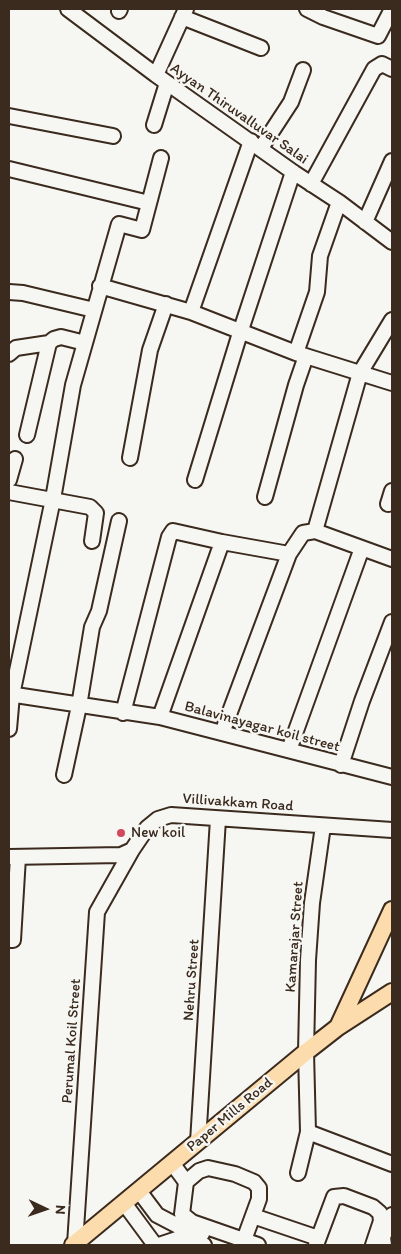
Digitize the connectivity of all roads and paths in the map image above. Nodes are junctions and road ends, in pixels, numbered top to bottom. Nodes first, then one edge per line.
1 (68, 9) edge
2 (307, 9) edge
3 (392, 9) edge
4 (184, 13) edge
5 (261, 48) dead end
6 (392, 69) edge
7 (303, 70) dead end
8 (162, 79) junction
9 (9, 116) edge
10 (154, 125) dead end
11 (113, 136) dead end
12 (256, 144) junction
13 (161, 158) dead end
14 (392, 161) edge
15 (9, 169) edge
16 (293, 172) junction
17 (310, 184) junction
18 (339, 202) junction
19 (149, 203) junction
20 (365, 222) junction
21 (392, 242) edge
22 (100, 286) junction
23 (9, 292) edge
24 (166, 304) junction
25 (94, 310) junction
26 (191, 312) junction
27 (392, 320) edge
28 (240, 333) junction
29 (85, 342) junction
30 (49, 343) junction
31 (9, 354) edge
32 (301, 355) junction
33 (360, 374) junction
34 (392, 383) edge
35 (27, 435) dead end
36 (130, 458) dead end
37 (15, 459) dead end
38 (9, 480) edge
39 (196, 480) dead end
40 (9, 492) edge
41 (265, 497) dead end
42 (53, 500) junction
43 (119, 521) dead end
44 (315, 531) junction
45 (92, 541) dead end
46 (222, 542) junction
47 (362, 548) junction
48 (289, 554) junction
49 (392, 560) edge
50 (392, 622) edge
51 (11, 694) edge
52 (80, 706) junction
53 (123, 713) junction
54 (160, 717) junction
55 (9, 729) edge
56 (222, 733) junction
57 (289, 750) junction
58 (342, 765) junction
59 (64, 775) dead end
60 (392, 777) edge
61 (218, 819) junction
62 (323, 826) junction
63 (392, 830) edge
64 (132, 850) junction
65 (13, 857) edge
66 (392, 910) edge
67 (9, 940) edge
68 (392, 992) edge
69 (338, 1027) junction
70 (306, 1052) junction
71 (308, 1132) junction
72 (198, 1142) junction
73 (172, 1163) junction
74 (392, 1164) edge
75 (298, 1173) dead end
76 (186, 1182) junction
77 (139, 1190) junction
78 (124, 1203) junction
79 (392, 1215) edge
80 (254, 1216) junction
81 (241, 1242) edge
82 (317, 1242) edge
83 (74, 1244) edge
84 (155, 1245) edge
85 (159, 1245) edge
86 (204, 1245) edge
87 (258, 1245) edge
88 (373, 1245) edge
89 (384, 1245) edge

1 - 8 street, Ayyan Thiruvalluvar Salai
2 - 3 street
4 - 5 street
4 - 8 street
6 - 17 street
7 - 12 street
8 - 10 street
8 - 12 street, Ayyan Thiruvalluvar Salai
9 - 11 street
12 - 16 street, Ayyan Thiruvalluvar Salai
12 - 26 street
13 - 19 street
14 - 20 street
15 - 19 street
16 - 17 street, Ayyan Thiruvalluvar Salai
16 - 28 street
17 - 18 street, Ayyan Thiruvalluvar Salai
18 - 20 street, Ayyan Thiruvalluvar Salai
18 - 32 street
19 - 22 street
20 - 21 street, Ayyan Thiruvalluvar Salai
22 - 24 street
22 - 25 street
23 - 25 street
24 - 26 street
24 - 36 street
25 - 29 street
26 - 28 street
27 - 33 street
28 - 32 street
28 - 39 street
29 - 30 street
29 - 42 street
30 - 31 street
30 - 35 street
32 - 33 street
32 - 41 street
33 - 34 street
33 - 44 street
37 - 38 street
40 - 42 street
42 - 45 street
42 - 51 street
43 - 52 street
44 - 47 street
44 - 48 street
46 - 48 street
46 - 53 street
46 - 54 street
47 - 49 street
47 - 57 street
48 - 56 street
50 - 58 street
51 - 52 street, Balavinayagar koil street
51 - 55 street
52 - 53 street, Balavinayagar koil street
52 - 59 street
53 - 54 street, Balavinayagar koil street
54 - 56 street, Balavinayagar koil street
56 - 57 street, Balavinayagar koil street
57 - 58 street, Balavinayagar koil street
58 - 60 street, Balavinayagar koil street
61 - 62 street, Villivakkam Road
61 - 64 street, Villivakkam Road
61 - 72 street, Nehru Street
62 - 63 street, Villivakkam Road
62 - 70 street, Kamarajar Street
64 - 65 street
64 - 83 street, Perumal Koil Street
65 - 67 street
66 - 69 main road
68 - 69 main road, Paper Mills Road
69 - 70 main road, Paper Mills Road
70 - 71 street, Kamarajar Street
70 - 72 main road, Paper Mills Road
71 - 74 street
71 - 75 street, Kamarajar Street
72 - 73 main road, Paper Mills Road
73 - 76 street
73 - 77 main road, Paper Mills Road
76 - 80 street
76 - 81 street
77 - 78 main road, Paper Mills Road
77 - 81 street
78 - 83 main road, Paper Mills Road
78 - 84 street
79 - 89 street
80 - 81 street
80 - 82 street
81 - 87 street
82 - 88 street
85 - 86 street

